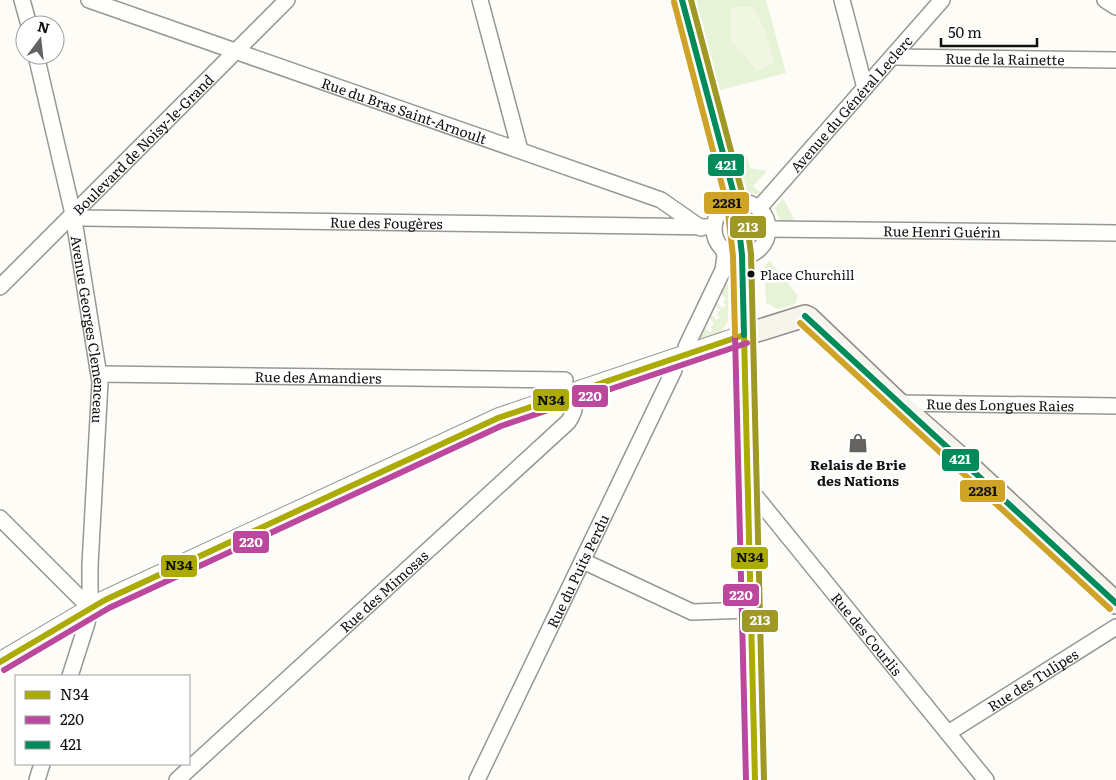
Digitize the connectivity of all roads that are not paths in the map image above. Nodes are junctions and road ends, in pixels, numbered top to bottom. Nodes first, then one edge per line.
1 (22, 0) edge
2 (89, 0) edge
3 (287, 0) edge
4 (480, 0) edge
5 (682, 0) edge
6 (842, 0) edge
7 (942, 0) edge
8 (1105, 0) edge
9 (1116, 7) edge
10 (26, 15) edge
11 (236, 51) junction
12 (894, 57) junction
13 (1116, 60) edge
14 (38, 65) edge
15 (865, 88) junction
16 (520, 150) junction
17 (736, 202) junction
18 (759, 208) junction
19 (72, 214) junction
20 (708, 228) junction
21 (768, 229) junction
22 (1116, 233) edge
23 (733, 252) junction
24 (1, 285) edge
25 (744, 335) junction
26 (680, 357) junction
27 (99, 374) junction
28 (536, 380) junction
29 (568, 387) junction
30 (543, 403) junction
31 (898, 403) junction
32 (1110, 406) edge
33 (748, 487) junction
34 (0, 518) edge
35 (583, 561) junction
36 (1116, 603) edge
37 (90, 608) junction
38 (751, 610) junction
39 (1116, 627) edge
40 (0, 662) edge
41 (70, 675) edge
42 (948, 733) junction
43 (42, 765) edge
44 (37, 780) edge
45 (177, 780) edge
46 (477, 780) edge
47 (755, 780) edge
48 (986, 780) edge

1 - 10 street
2 - 11 street, Rue du Bras Saint-Arnoult
3 - 11 street, Boulevard de Noisy-le-Grand
4 - 16 street
5 - 17 main road
6 - 15 street
7 - 12 street, Avenue du Général Leclerc
8 - 9 street
11 - 16 street, Rue du Bras Saint-Arnoult
11 - 19 street, Boulevard de Noisy-le-Grand
12 - 13 street, Rue de la Rainette
12 - 15 street, Avenue du Général Leclerc
14 - 19 street, Avenue Georges Clemenceau
15 - 18 street, Avenue du Général Leclerc
16 - 20 street, Rue du Bras Saint-Arnoult
17 - 18 street
17 - 20 street
17 - 23 main road
18 - 21 street
19 - 20 street, Rue des Fougères
19 - 24 street, Boulevard de Noisy-le-Grand
19 - 27 street, Avenue Georges Clemenceau
20 - 23 street
21 - 22 street, Rue Henri Guérin
21 - 23 street
23 - 25 main road
23 - 26 street, Rue du Puits Perdu
25 - 26 street
25 - 31 main road
25 - 33 main road
26 - 29 street
26 - 35 street, Rue du Puits Perdu
27 - 28 street, Rue des Amandiers
27 - 37 street, Avenue Georges Clemenceau
28 - 29 street, Rue des Amandiers
28 - 30 street
29 - 30 street
29 - 45 street, Rue des Mimosas
30 - 37 street
31 - 32 street, Rue des Longues Raies
31 - 36 main road
33 - 38 main road
33 - 42 street, Rue des Courlis
34 - 37 street
35 - 38 street
35 - 46 street, Rue du Puits Perdu
37 - 40 street
37 - 41 street, Avenue Georges Clemenceau
38 - 47 main road
39 - 42 street, Rue des Tulipes
42 - 48 street, Rue des Courlis
43 - 44 street

